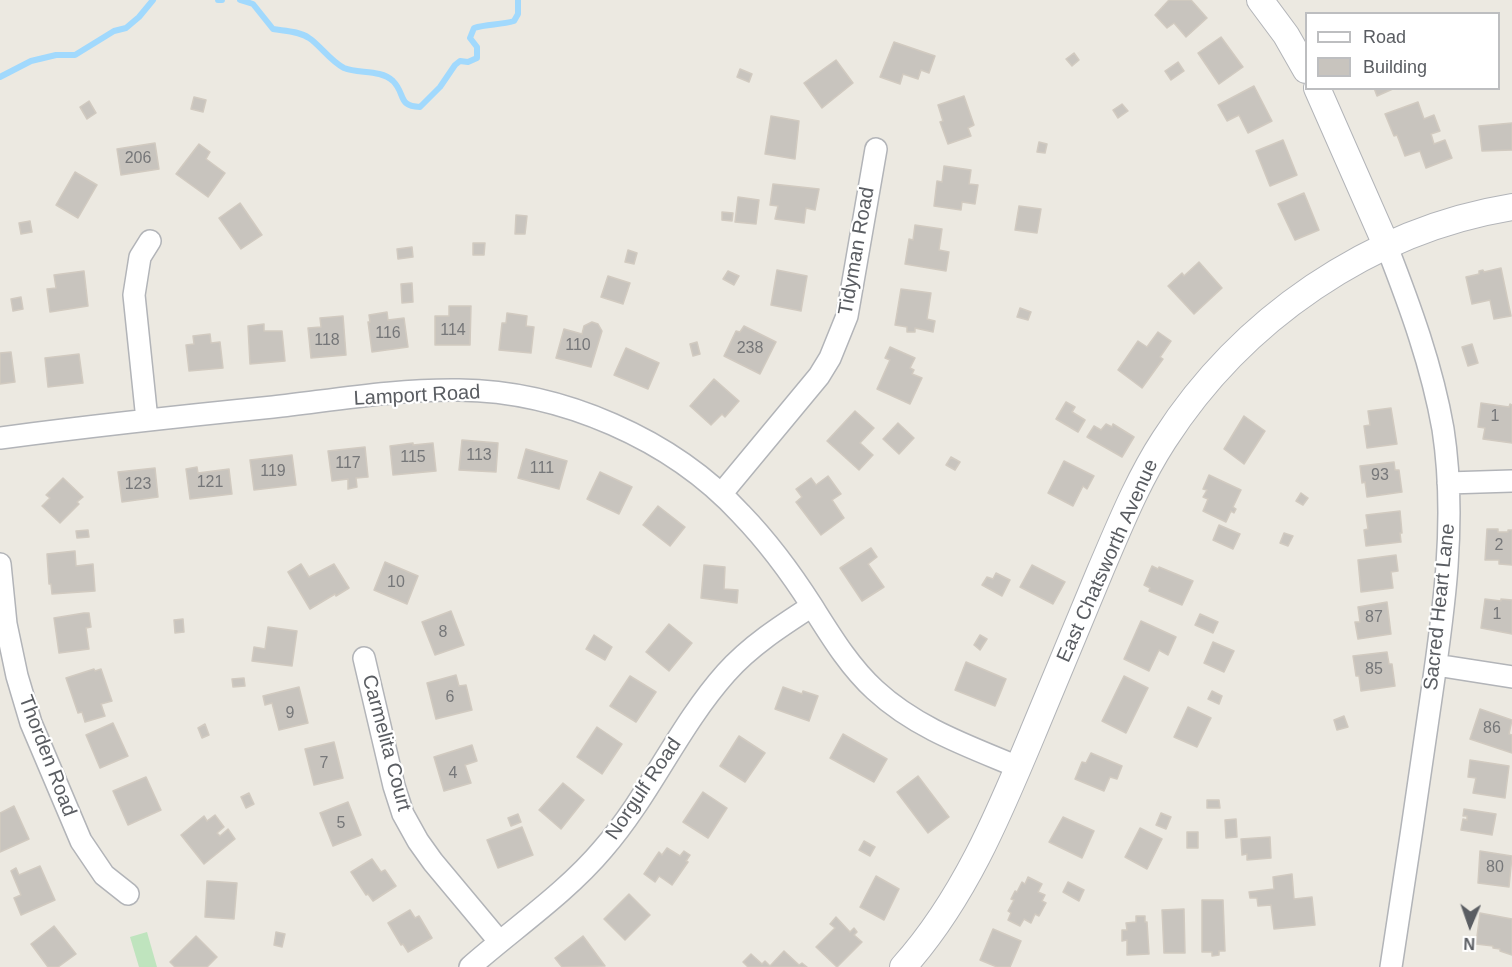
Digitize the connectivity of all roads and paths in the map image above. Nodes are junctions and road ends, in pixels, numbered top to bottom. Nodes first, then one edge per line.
1 (1260, 0) edge
2 (1305, 68) edge
3 (1318, 90) edge
4 (876, 149) dead end
5 (1512, 207) edge
6 (150, 240) dead end
7 (1387, 247) junction
8 (147, 420) junction
9 (0, 438) edge
10 (1512, 481) edge
11 (1448, 483) junction
12 (722, 493) junction
13 (0, 564) edge
14 (812, 606) junction
15 (364, 658) dead end
16 (1436, 664) junction
17 (1512, 677) edge
18 (1018, 767) junction
19 (128, 894) dead end
20 (499, 941) junction
21 (470, 967) edge
22 (903, 967) edge
23 (1391, 967) edge

1 - 2 street
3 - 7 street, Sacred Heart Lane
4 - 12 street, Tidyman Road
5 - 7 street, East Chatsworth Avenue
6 - 8 street
7 - 11 street, Sacred Heart Lane
7 - 18 street, East Chatsworth Avenue
8 - 9 street, Lamport Road
8 - 12 street, Lamport Road
10 - 11 street
11 - 16 street, Sacred Heart Lane
12 - 14 street, Lamport Road
13 - 19 street, Thorden Road
14 - 18 street, Lamport Road
14 - 20 street, Norgulf Road
15 - 20 street, Carmelita Court
16 - 17 street
16 - 23 street, Sacred Heart Lane
18 - 22 street, East Chatsworth Avenue
20 - 21 street, Norgulf Road

